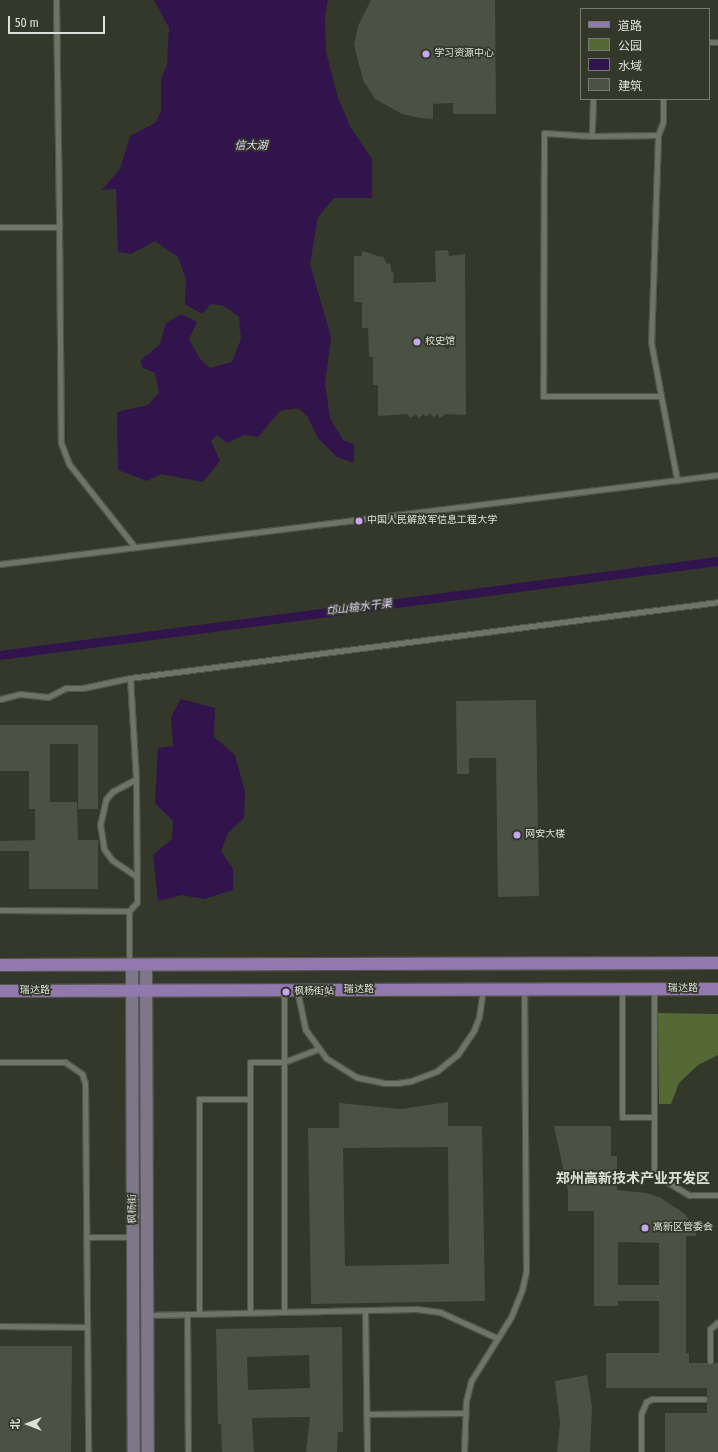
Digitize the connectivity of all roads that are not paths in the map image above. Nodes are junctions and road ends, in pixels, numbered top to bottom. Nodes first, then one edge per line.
1 (56, 0) edge
2 (593, 100) edge
3 (663, 100) edge
4 (658, 135) junction
5 (592, 136) junction
6 (0, 227) edge
7 (59, 227) junction
8 (661, 396) junction
9 (718, 476) edge
10 (677, 480) junction
11 (134, 546) junction
12 (0, 564) edge
13 (718, 602) edge
14 (130, 678) junction
15 (0, 699) edge
16 (136, 779) junction
17 (137, 877) junction
18 (0, 910) edge
19 (129, 911) junction
20 (718, 963) edge
21 (0, 965) edge
22 (130, 965) junction
23 (146, 965) junction
24 (483, 989) junction
25 (654, 989) junction
26 (718, 989) edge
27 (284, 990) junction
28 (297, 990) junction
29 (524, 990) junction
30 (622, 990) junction
31 (0, 991) edge
32 (132, 991) junction
33 (146, 991) junction
34 (318, 1049) junction
35 (0, 1062) edge
36 (284, 1062) junction
37 (250, 1099) junction
38 (654, 1117) junction
39 (718, 1195) edge
40 (86, 1237) junction
41 (133, 1237) junction
42 (365, 1310) junction
43 (250, 1312) junction
44 (284, 1312) junction
45 (187, 1314) junction
46 (199, 1314) junction
47 (148, 1315) junction
48 (718, 1322) edge
49 (0, 1326) edge
50 (87, 1327) junction
51 (497, 1338) junction
52 (710, 1361) dead end
53 (704, 1399) dead end
54 (465, 1413) junction
55 (366, 1414) junction
56 (88, 1452) edge
57 (134, 1452) edge
58 (148, 1452) edge
59 (188, 1452) edge
60 (367, 1452) edge
61 (464, 1452) edge
62 (641, 1452) edge

1 - 7 lane
2 - 5 lane
3 - 4 lane
4 - 5 lane
4 - 8 lane
5 - 8 lane
6 - 7 lane
7 - 11 lane
8 - 10 lane
9 - 10 lane
10 - 11 lane
11 - 12 lane
13 - 14 lane
14 - 15 lane
14 - 16 lane
16 - 17 lane
16 - 17 lane
17 - 19 lane
18 - 19 lane
19 - 22 lane
20 - 23 main road
21 - 22 main road
22 - 23 main road
22 - 32 street, 枫杨街
23 - 33 street, 枫杨街
24 - 28 main road, 瑞达路
24 - 29 main road, 瑞达路
24 - 34 lane
25 - 26 main road, 瑞达路
25 - 30 main road, 瑞达路
25 - 38 lane
27 - 28 main road, 瑞达路
27 - 33 main road, 瑞达路
27 - 36 lane
28 - 34 lane
29 - 30 main road, 瑞达路
29 - 51 lane
30 - 38 lane
31 - 32 main road, 瑞达路
32 - 33 main road, 瑞达路
32 - 41 street, 枫杨街
33 - 47 street, 枫杨街
34 - 36 lane
35 - 40 lane
36 - 37 lane
36 - 44 lane
37 - 43 lane
37 - 46 lane
38 - 39 lane
40 - 41 lane
40 - 50 lane
41 - 57 street, 枫杨街
42 - 44 lane
42 - 51 lane
42 - 55 lane
43 - 44 lane
43 - 46 lane
45 - 46 lane
45 - 47 lane
45 - 59 lane
47 - 58 street, 枫杨街
48 - 52 lane
49 - 50 lane
50 - 56 lane
51 - 54 lane
53 - 62 lane
54 - 55 lane
54 - 61 lane
55 - 60 lane

